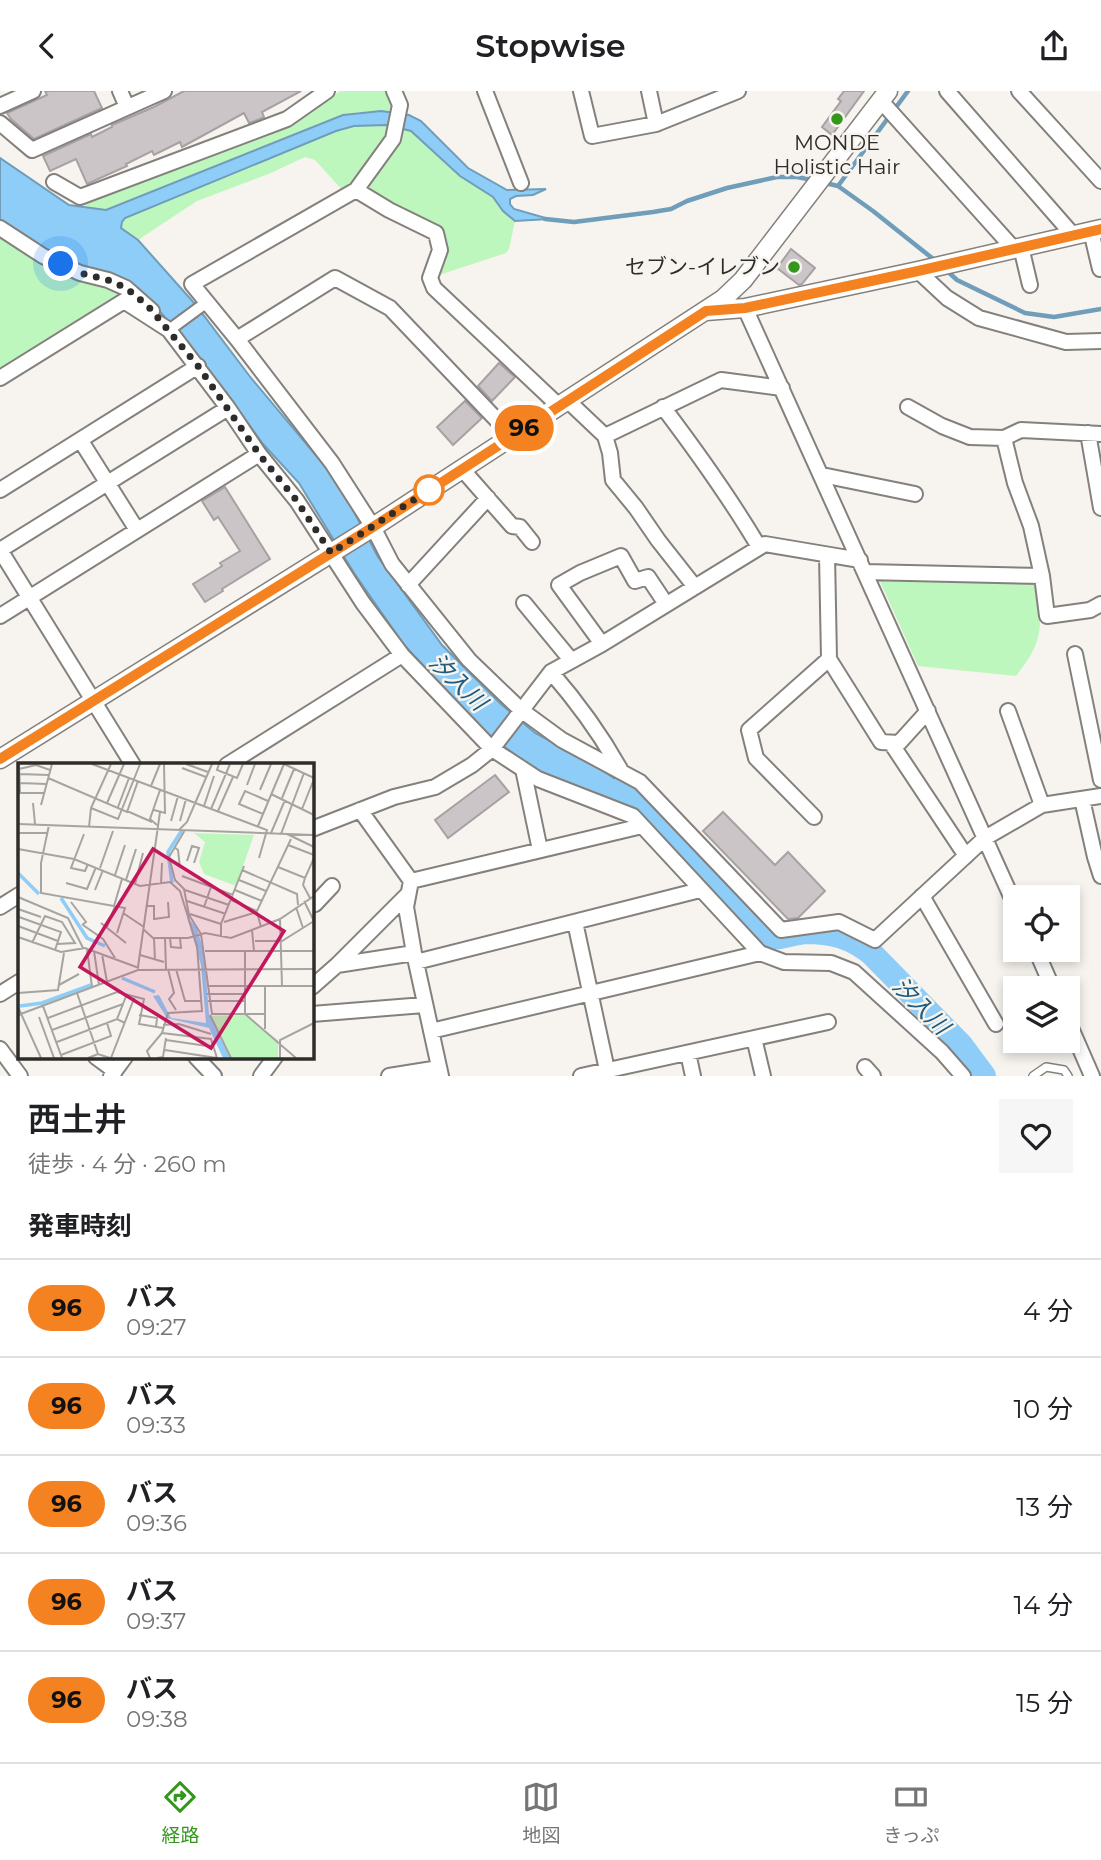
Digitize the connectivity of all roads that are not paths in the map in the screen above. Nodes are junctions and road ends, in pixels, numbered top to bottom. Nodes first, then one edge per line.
1 (33, 91) edge
2 (120, 91) edge
3 (164, 91) edge
4 (327, 91) edge
5 (485, 91) edge
6 (581, 91) edge
7 (649, 91) edge
8 (738, 91) edge
9 (947, 91) edge
10 (1019, 91) edge
11 (712, 96) edge
12 (397, 98) edge
13 (889, 105) edge
14 (0, 106) edge
15 (127, 107) junction
16 (0, 124) edge
17 (656, 124) junction
18 (1101, 181) edge
19 (54, 182) dead end
20 (521, 183) dead end
21 (356, 190) junction
22 (0, 228) edge
23 (1088, 232) edge
24 (1018, 248) junction
25 (1100, 269) edge
26 (918, 271) junction
27 (1030, 285) dead end
28 (207, 302) junction
29 (745, 308) junction
30 (706, 311) junction
31 (169, 330) junction
32 (237, 339) junction
33 (1101, 341) edge
34 (198, 366) junction
35 (0, 378) edge
36 (782, 388) junction
37 (563, 403) junction
38 (663, 407) junction
39 (908, 407) dead end
40 (228, 408) junction
41 (1095, 433) edge
42 (512, 436) junction
43 (605, 436) junction
44 (1004, 438) junction
45 (80, 441) junction
46 (259, 454) junction
47 (462, 469) junction
48 (822, 475) junction
49 (107, 483) junction
50 (0, 490) edge
51 (915, 494) dead end
52 (488, 498) junction
53 (1101, 508) edge
54 (373, 527) junction
55 (137, 530) junction
56 (532, 542) dead end
57 (759, 547) junction
58 (0, 550) edge
59 (331, 553) junction
60 (827, 555) junction
61 (863, 566) junction
62 (1042, 576) junction
63 (408, 585) junction
64 (695, 587) junction
65 (30, 598) junction
66 (524, 603) dead end
67 (666, 604) junction
68 (1101, 604) edge
69 (0, 617) edge
70 (602, 644) junction
71 (1075, 654) dead end
72 (402, 655) junction
73 (829, 659) junction
74 (571, 660) junction
75 (551, 672) junction
76 (93, 701) junction
77 (521, 710) junction
78 (928, 711) junction
79 (1008, 711) dead end
80 (891, 743) junction
81 (492, 749) junction
82 (0, 759) edge
83 (132, 763) edge
84 (230, 763) edge
85 (523, 769) junction
86 (621, 771) junction
87 (1101, 780) edge
88 (1101, 796) edge
89 (1082, 799) junction
90 (1042, 805) junction
91 (360, 810) junction
92 (814, 817) dead end
93 (642, 825) junction
94 (313, 829) edge
95 (985, 838) junction
96 (540, 850) junction
97 (966, 856) junction
98 (1101, 876) edge
99 (1006, 885) edge
100 (332, 886) dead end
101 (409, 888) junction
102 (701, 890) junction
103 (18, 896) edge
104 (922, 896) junction
105 (313, 905) edge
106 (0, 907) edge
107 (575, 922) junction
108 (760, 953) junction
109 (415, 958) junction
110 (337, 965) junction
111 (18, 983) edge
112 (313, 986) edge
113 (591, 993) junction
114 (0, 994) edge
115 (424, 1005) junction
116 (313, 1014) edge
117 (828, 1022) dead end
118 (996, 1024) dead end
119 (431, 1031) junction
120 (754, 1038) junction
121 (1080, 1048) edge
122 (0, 1049) edge
123 (688, 1053) junction
124 (98, 1059) edge
125 (124, 1059) edge
126 (197, 1059) edge
127 (274, 1059) edge
128 (607, 1070) junction
129 (440, 1072) edge
130 (113, 1074) edge
131 (20, 1076) edge
132 (214, 1076) edge
133 (261, 1076) edge
134 (389, 1076) edge
135 (581, 1076) edge
136 (693, 1076) edge
137 (763, 1076) edge
138 (962, 1076) edge
139 (1033, 1076) edge
140 (1068, 1076) edge
141 (1092, 1076) edge

1 - 14 street
2 - 15 street
3 - 15 street
4 - 19 street
5 - 20 street
6 - 17 street
7 - 17 street
8 - 11 street
9 - 23 street
10 - 18 street
11 - 17 street
12 - 21 street
13 - 24 street
13 - 30 street
15 - 16 street
21 - 28 street
21 - 37 street
22 - 31 street
23 - 24 street
23 - 25 street
24 - 26 street
24 - 27 street
26 - 29 street
26 - 33 street
28 - 31 street
28 - 32 street
29 - 30 street
29 - 36 street
30 - 37 street
31 - 34 street
31 - 35 street
32 - 42 street
32 - 54 street
34 - 40 street
34 - 45 street
36 - 38 street
36 - 48 street
37 - 42 street
37 - 43 street
38 - 43 street
38 - 57 street
39 - 44 street
40 - 46 street
40 - 49 street
41 - 44 street
41 - 53 street
42 - 47 street
43 - 64 street
44 - 62 street
45 - 49 street
45 - 50 street
46 - 55 street
46 - 59 street
47 - 52 street
47 - 54 street
48 - 51 street
48 - 61 street
49 - 55 street
49 - 58 street
52 - 56 street
52 - 63 street
54 - 59 street
54 - 63 street
55 - 65 street
57 - 60 street
57 - 64 street
58 - 65 street
59 - 72 street
59 - 76 street
60 - 61 street
60 - 73 street
61 - 62 street
61 - 78 street
62 - 68 street
63 - 77 street
64 - 67 street
65 - 69 street
65 - 76 street
66 - 74 street
67 - 70 street
67 - 70 street
70 - 74 street
71 - 87 street
72 - 81 street
72 - 84 street
73 - 80 street
73 - 92 street
74 - 75 street
75 - 77 street
75 - 86 street
76 - 82 street
76 - 83 street
77 - 81 street
77 - 86 street
78 - 80 street
78 - 95 street
79 - 90 street
80 - 97 street
81 - 85 street
81 - 91 street
85 - 93 street
85 - 96 street
86 - 104 street
88 - 89 street
89 - 90 street
89 - 98 street
90 - 95 street
91 - 94 street
91 - 101 street
93 - 96 street
93 - 102 street
95 - 97 street
95 - 99 street
96 - 101 street
97 - 104 street
100 - 105 street
101 - 109 street
101 - 110 street
102 - 107 street
102 - 108 street
103 - 106 street
104 - 118 street
107 - 109 street
107 - 113 street
108 - 113 street
108 - 138 street
109 - 110 street
109 - 115 street
110 - 112 street
111 - 114 street
113 - 119 street
113 - 128 street
115 - 116 street
115 - 119 street
117 - 120 street
119 - 129 street
120 - 123 street
120 - 137 street
121 - 141 street
122 - 131 street
123 - 128 street
123 - 136 street
124 - 130 street
125 - 130 street
126 - 132 street
127 - 133 street
128 - 135 street
129 - 134 street
139 - 140 lane

